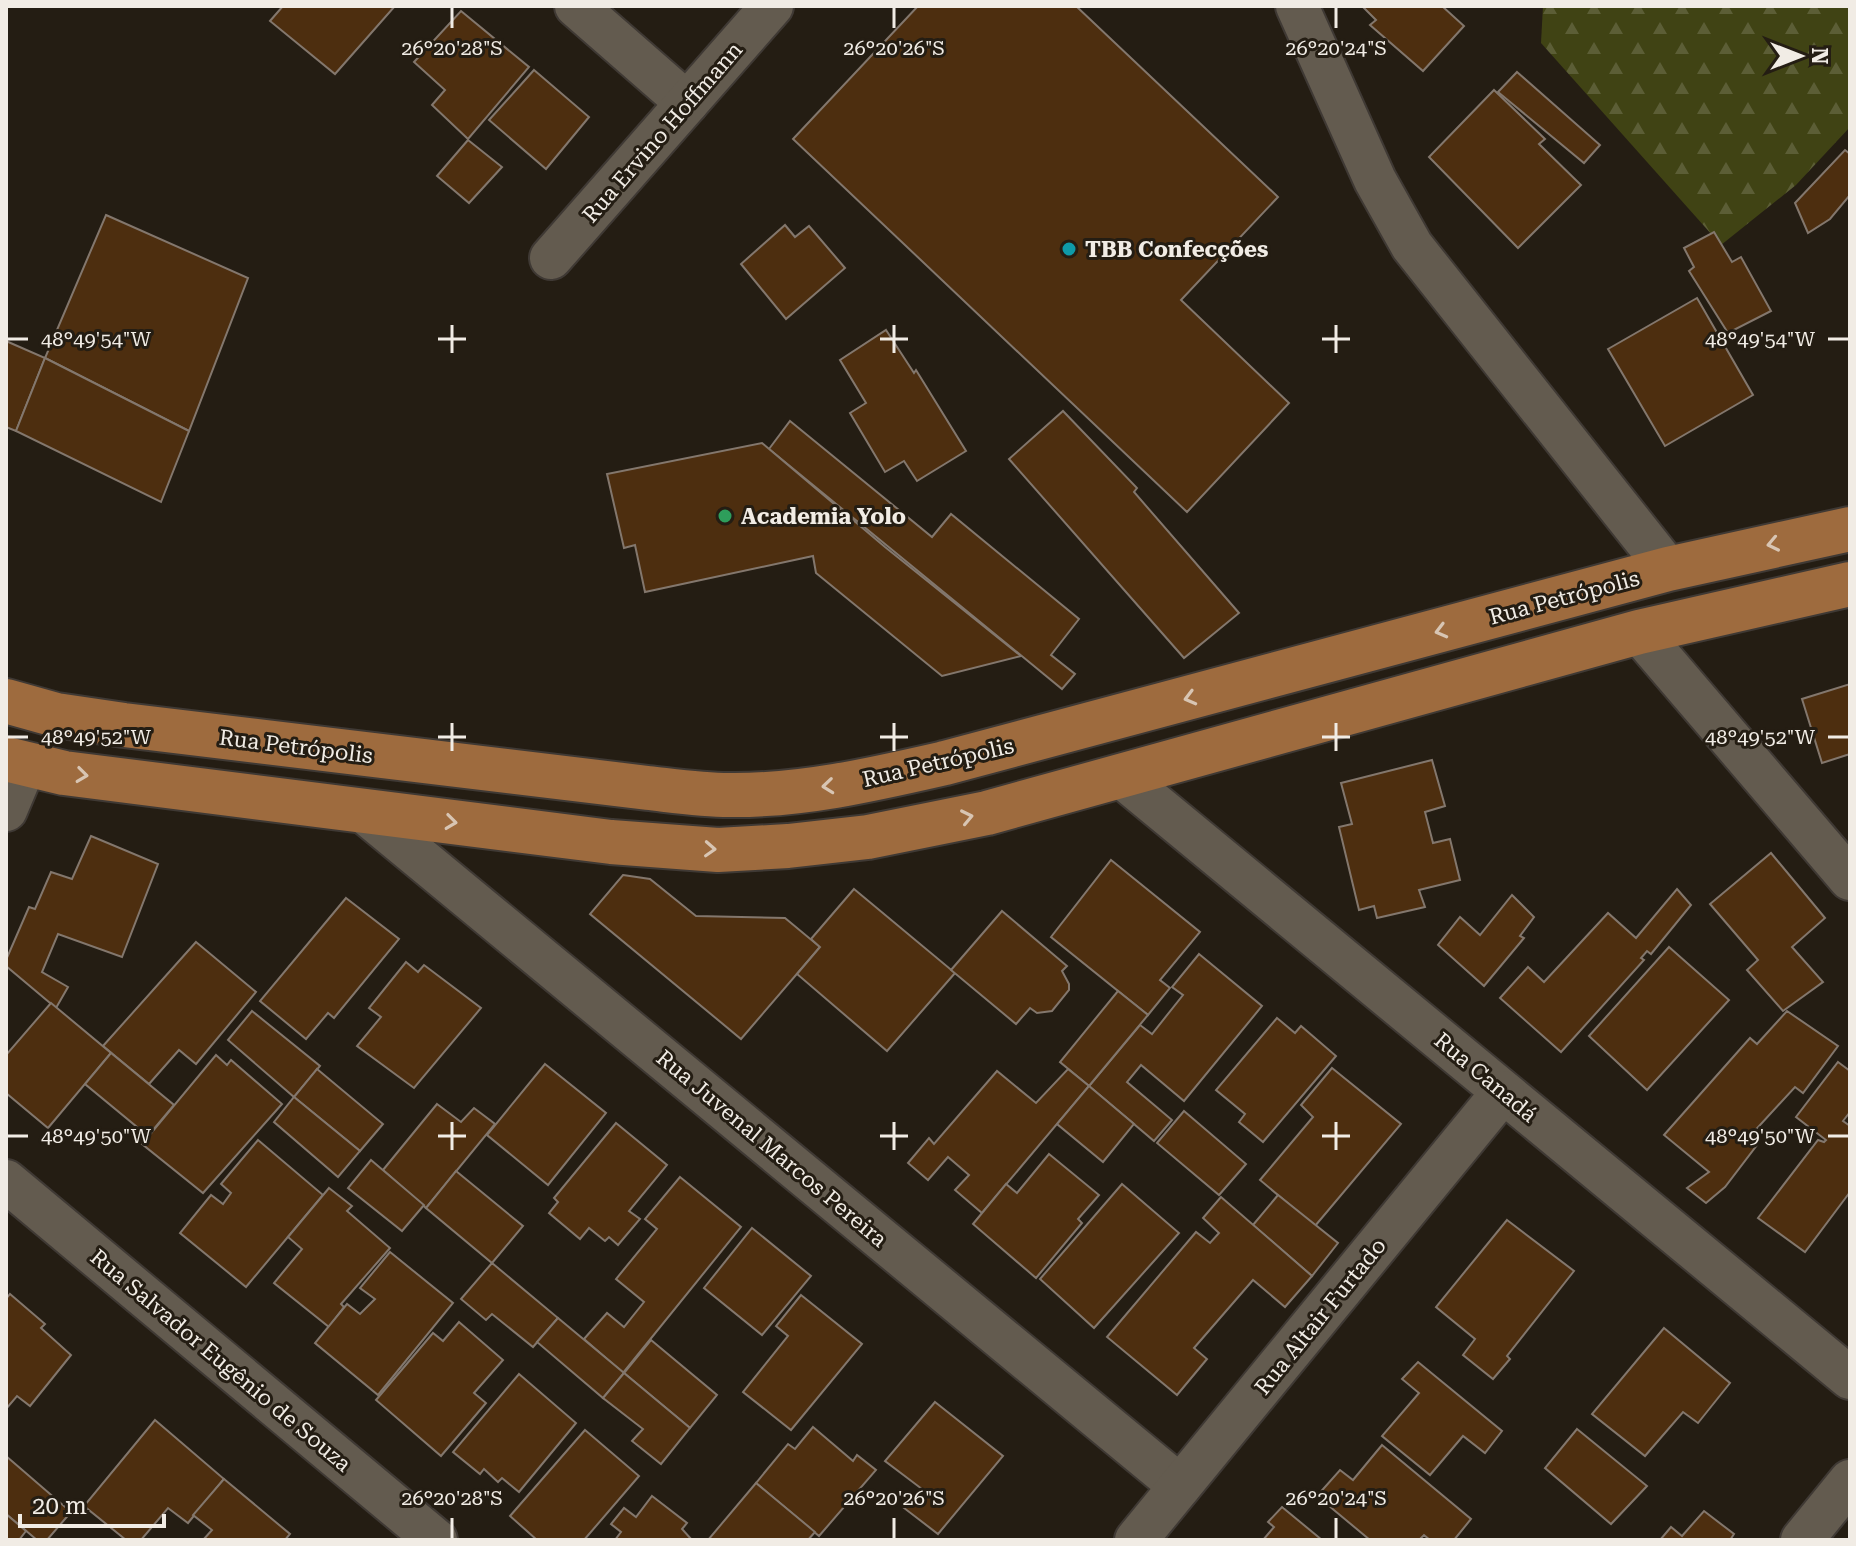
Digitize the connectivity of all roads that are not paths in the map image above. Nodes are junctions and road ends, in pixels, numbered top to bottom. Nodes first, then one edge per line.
1 (576, 6) edge
2 (772, 6) edge
3 (1297, 6) edge
4 (687, 103) junction
5 (551, 258) dead end
6 (1850, 529) edge
7 (1668, 569) junction
8 (1850, 584) edge
9 (1639, 632) junction
10 (6, 701) edge
11 (16, 762) edge
12 (1122, 777) junction
13 (6, 810) edge
14 (363, 811) junction
15 (1850, 879) edge
16 (1503, 1092) junction
17 (6, 1181) edge
18 (1850, 1378) edge
19 (1850, 1481) edge
20 (1180, 1486) junction
21 (436, 1540) edge
22 (1136, 1540) edge
23 (1802, 1540) edge

1 - 4 street
2 - 4 street, Rua Ervino Hoffmann
3 - 7 street
4 - 5 street, Rua Ervino Hoffmann
6 -> 7 main road, Rua Petrópolis
7 -> 10 main road, Rua Petrópolis
8 - 9 main road
9 - 12 main road
9 - 15 street
11 - 13 street
11 -> 14 main road
14 -> 12 main road
12 - 16 street, Rua Canadá
14 - 20 street, Rua Juvenal Marcos Pereira
16 - 18 street, Rua Canadá
16 - 20 street, Rua Altair Furtado
17 - 21 street, Rua Salvador Eugênio de Souza
19 - 23 street
20 - 22 street, Rua Altair Furtado

